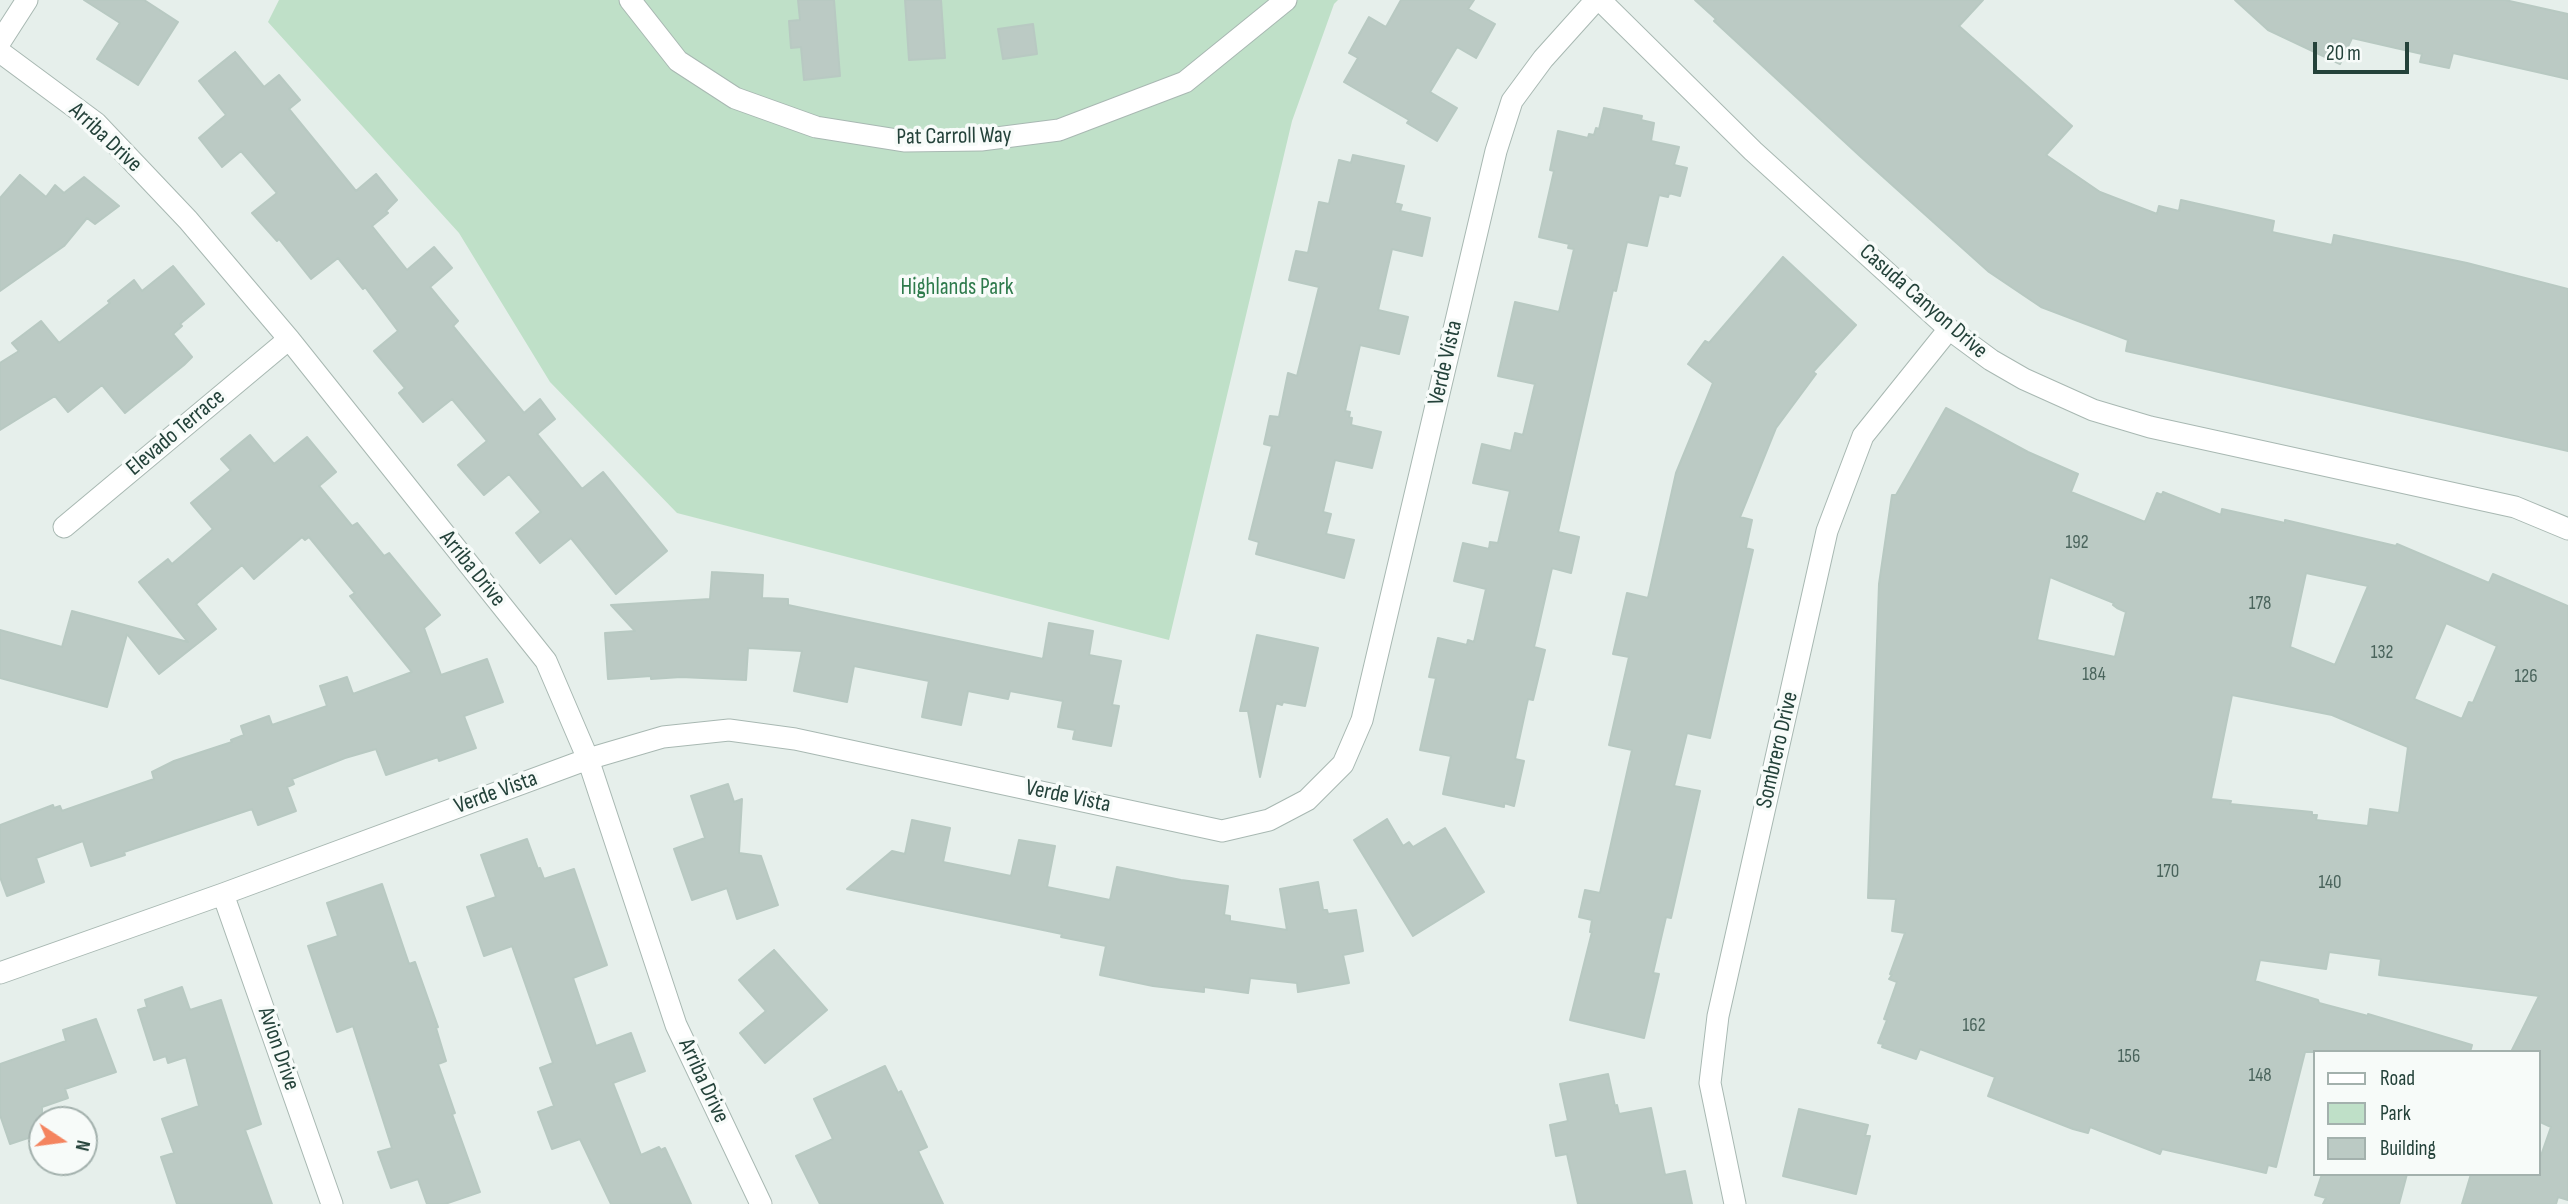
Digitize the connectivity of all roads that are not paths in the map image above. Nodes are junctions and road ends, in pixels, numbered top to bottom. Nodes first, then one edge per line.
1 (27, 0) edge
2 (630, 0) edge
3 (1286, 0) edge
4 (1598, 0) edge
5 (0, 41) edge
6 (0, 52) edge
7 (1949, 329) junction
8 (289, 339) junction
9 (64, 527) dead end
10 (2568, 529) edge
11 (588, 759) junction
12 (223, 894) junction
13 (0, 973) edge
14 (332, 1204) edge
15 (761, 1204) edge
16 (1735, 1204) edge

1 - 5 street
2 - 3 street, Pat Carroll Way
4 - 7 street, Casuda Canyon Drive
4 - 11 street, Verde Vista
6 - 8 street, Arriba Drive
7 - 10 street, Casuda Canyon Drive
7 - 16 street, Sombrero Drive
8 - 9 street, Elevado Terrace
8 - 11 street, Arriba Drive
11 - 12 street, Verde Vista
11 - 15 street, Arriba Drive
12 - 13 street, Verde Vista
12 - 14 street, Avion Drive

